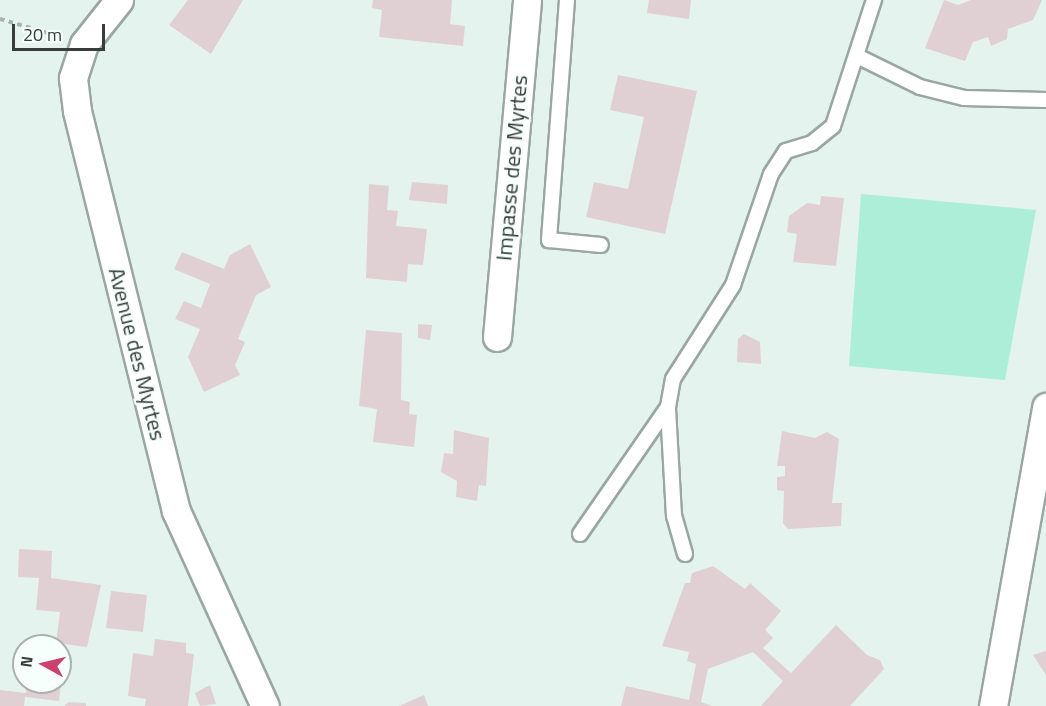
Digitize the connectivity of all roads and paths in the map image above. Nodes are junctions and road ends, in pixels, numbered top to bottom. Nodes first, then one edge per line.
1 (119, 0) edge
2 (526, 0) edge
3 (567, 0) edge
4 (874, 0) edge
5 (0, 19) edge
6 (84, 44) junction
7 (859, 57) junction
8 (1046, 100) edge
9 (601, 245) dead end
10 (497, 337) dead end
11 (1046, 406) edge
12 (668, 407) junction
13 (580, 534) dead end
14 (685, 554) dead end
15 (265, 706) edge
16 (993, 706) edge

1 - 6 street, Avenue des Myrtes
2 - 10 street, Impasse des Myrtes
3 - 9 lane
4 - 7 lane
5 - 6 path
6 - 15 street, Avenue des Myrtes
7 - 8 lane
7 - 12 lane
11 - 16 street
12 - 13 lane
12 - 14 lane

